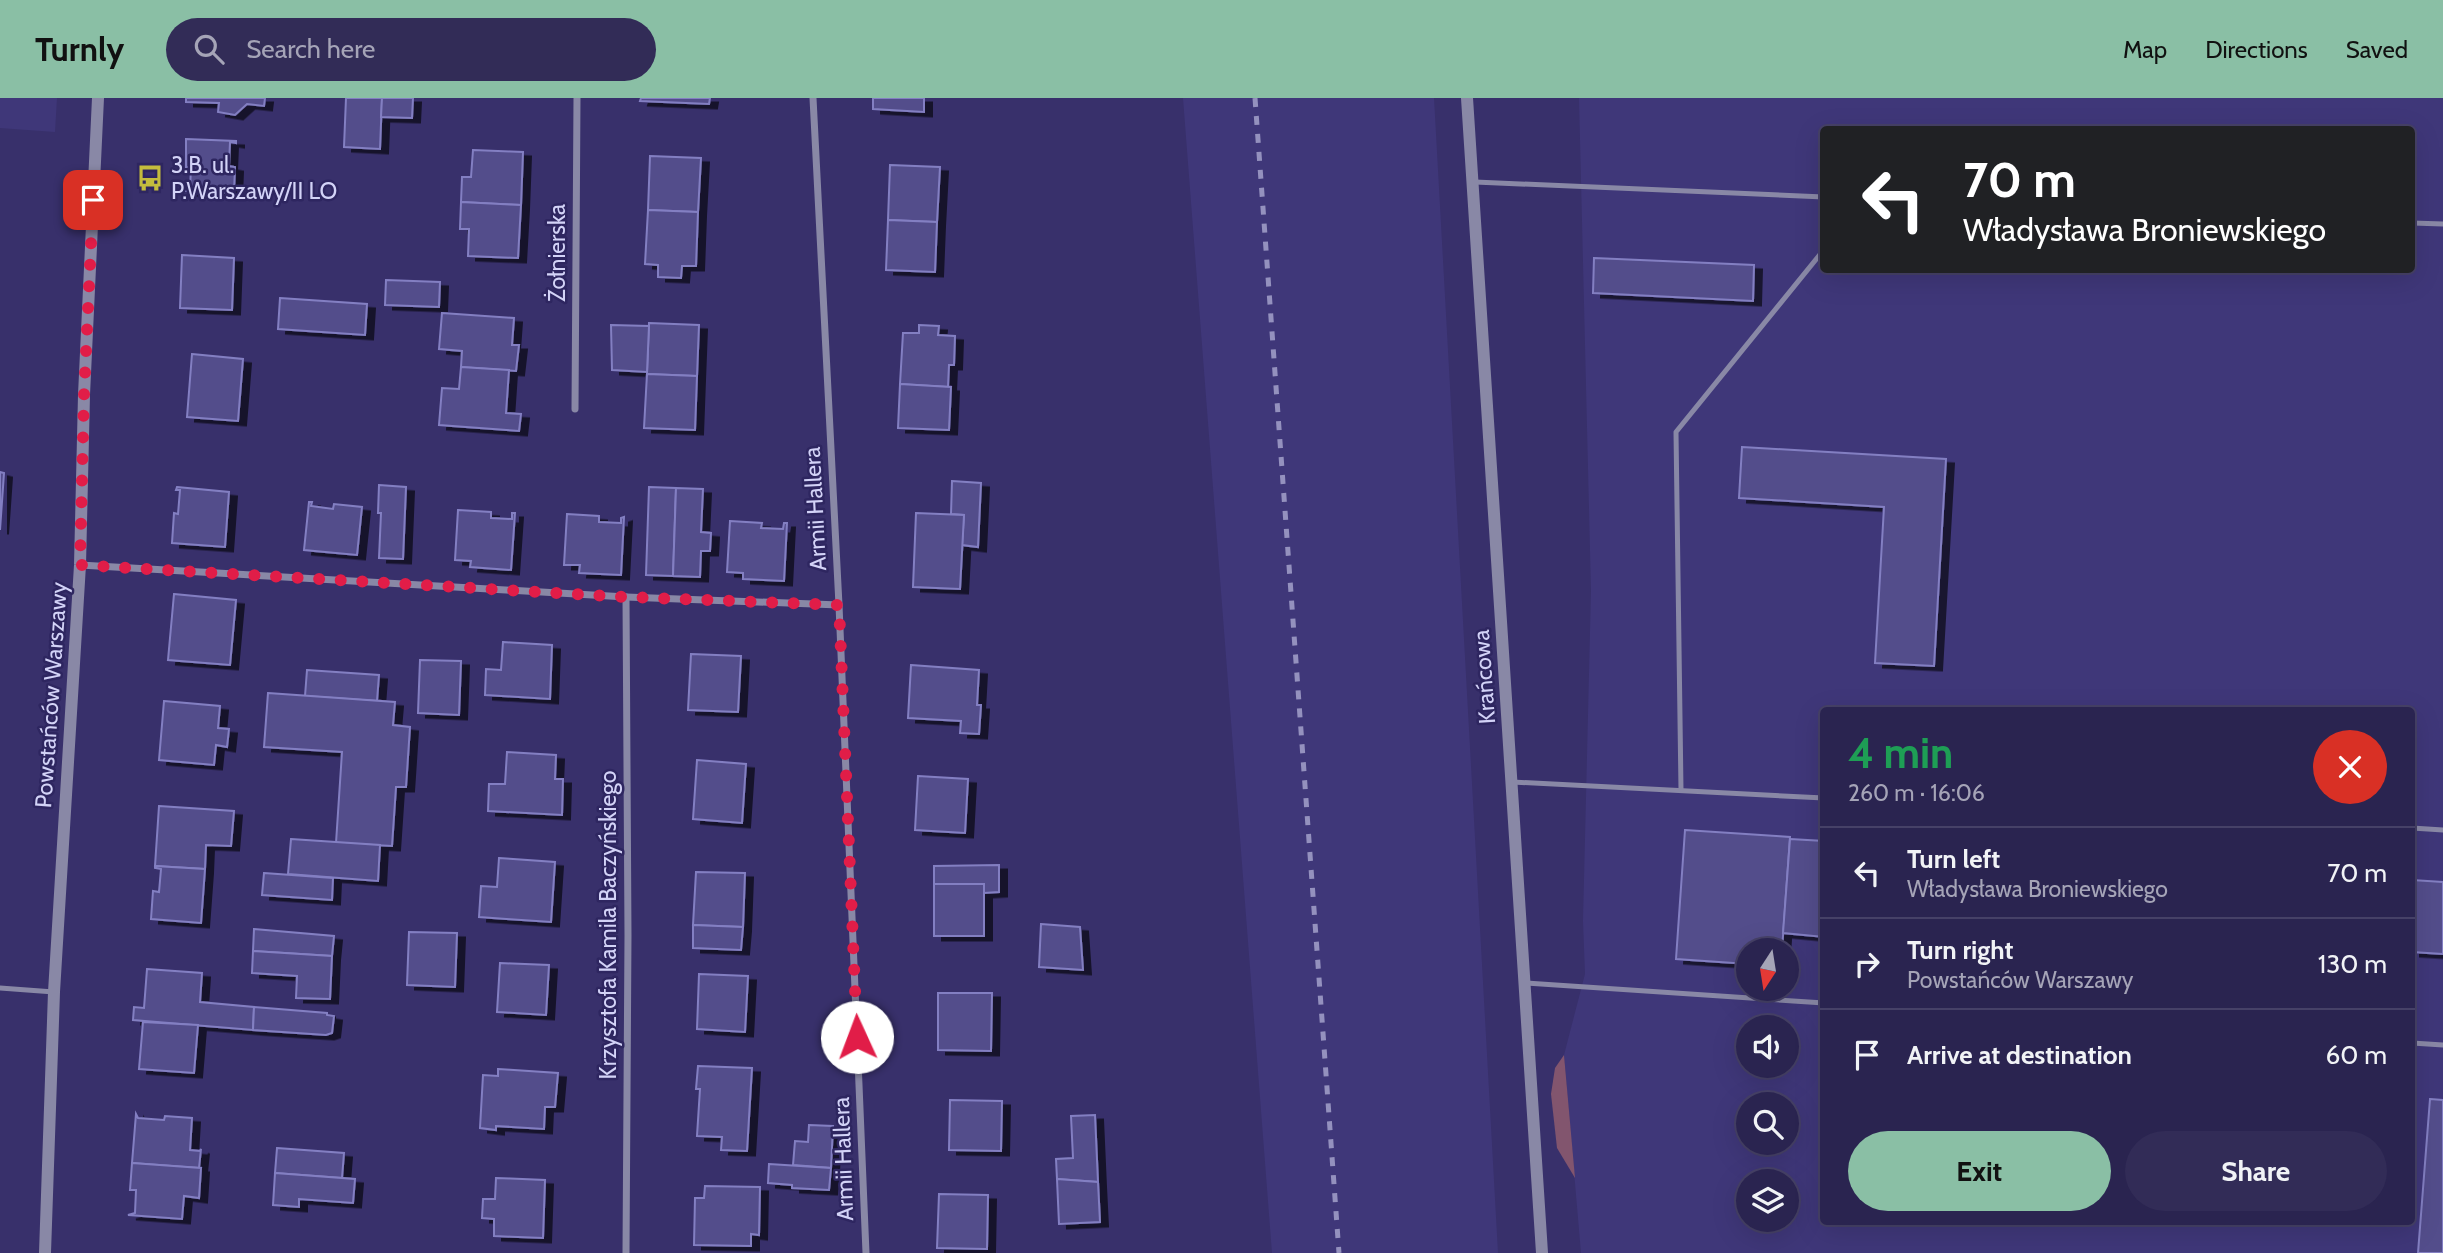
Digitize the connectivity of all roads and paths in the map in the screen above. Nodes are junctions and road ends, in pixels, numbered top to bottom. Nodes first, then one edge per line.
1 (98, 98) edge
2 (577, 98) edge
3 (813, 98) edge
4 (1467, 98) edge
5 (1472, 182) junction
6 (1820, 197) edge
7 (2415, 223) edge
8 (2443, 224) edge
9 (1820, 254) edge
10 (575, 409) dead end
11 (80, 565) junction
12 (626, 597) junction
13 (839, 605) junction
14 (1512, 782) junction
15 (1681, 790) junction
16 (1820, 797) edge
17 (2415, 828) edge
18 (2443, 830) edge
19 (1525, 983) junction
20 (0, 988) edge
21 (54, 992) junction
22 (1820, 1003) edge
23 (2415, 1043) edge
24 (2443, 1045) edge
25 (45, 1253) edge
26 (626, 1253) edge
27 (866, 1253) edge
28 (1542, 1253) edge

1 - 11 street, Powstańców Warszawy
2 - 10 street, Żołnierska
3 - 13 street, Armii Hallera
4 - 5 street, Krańcowa
5 - 6 lane
5 - 14 street, Krańcowa
7 - 8 lane
9 - 15 lane
11 - 12 street
11 - 21 street, Powstańców Warszawy
12 - 13 street
12 - 26 street, Krzysztofa Kamila Baczyńskiego
13 - 27 street, Armii Hallera
14 - 15 lane
14 - 19 street, Krańcowa
15 - 16 lane
17 - 18 lane
19 - 22 lane
19 - 28 street, Krańcowa
20 - 21 lane
21 - 25 street, Powstańców Warszawy
23 - 24 lane

